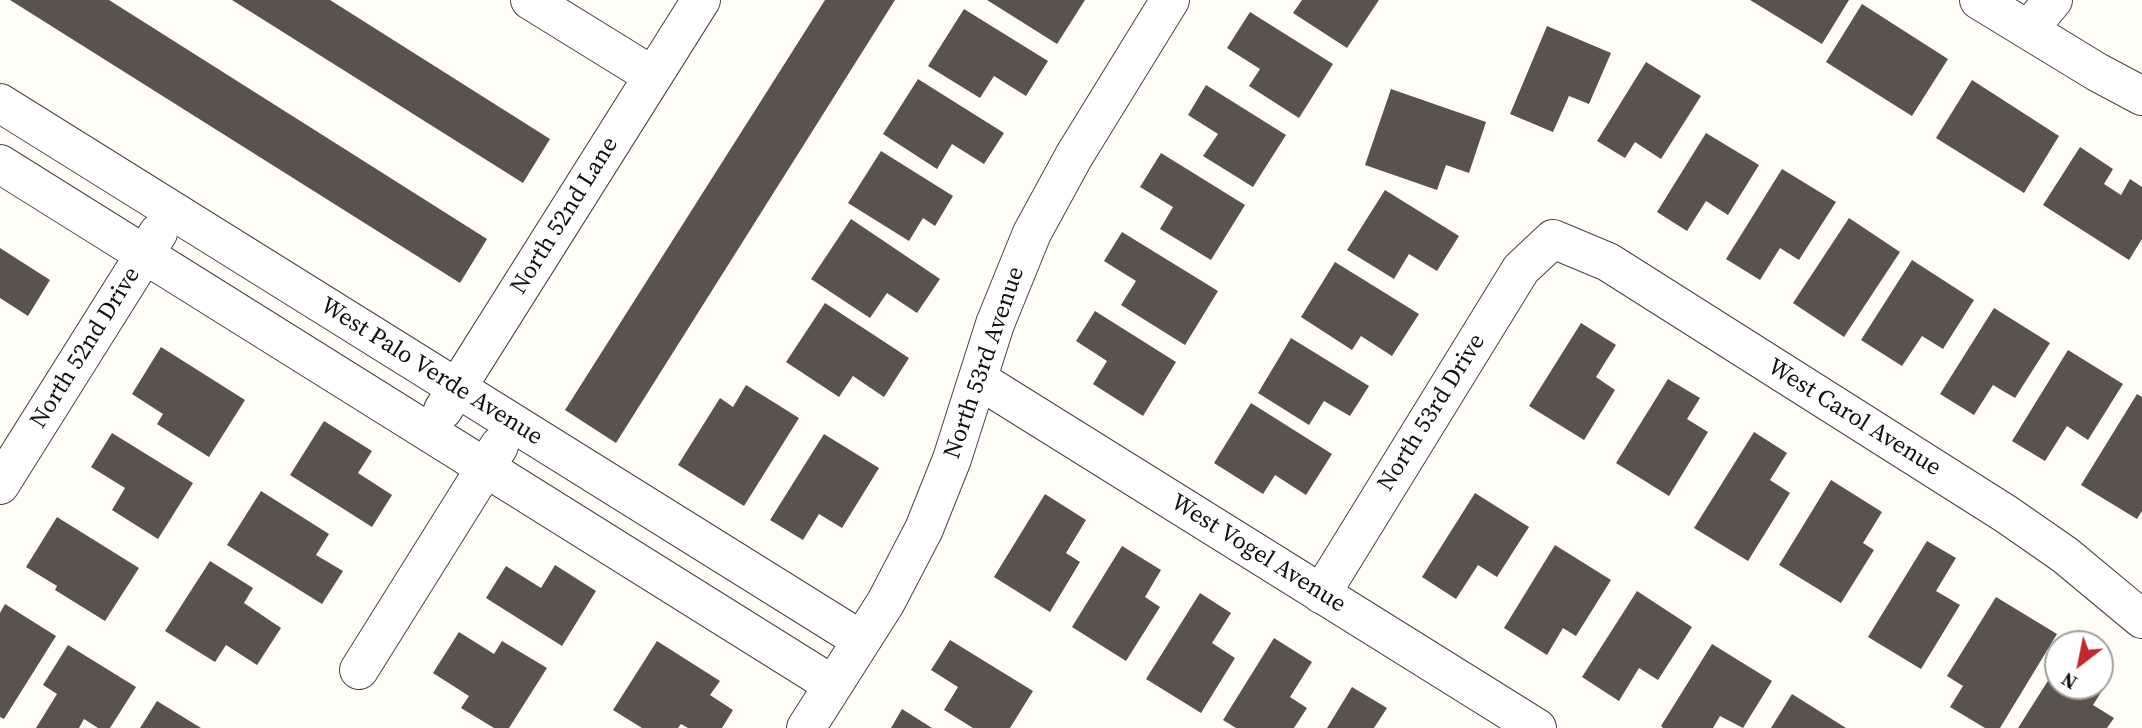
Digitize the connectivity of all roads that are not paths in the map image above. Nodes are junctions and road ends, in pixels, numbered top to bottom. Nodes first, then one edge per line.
1 (530, 0) edge
2 (701, 0) edge
3 (1170, 0) edge
4 (1979, 0) edge
5 (2053, 0) edge
6 (2028, 30) junction
7 (653, 76) junction
8 (2142, 96) edge
9 (0, 103) edge
10 (0, 164) edge
11 (172, 210) junction
12 (1553, 239) joint
13 (145, 255) junction
14 (979, 380) junction
15 (456, 388) junction
16 (513, 423) junction
17 (428, 432) junction
18 (485, 468) junction
19 (0, 485) edge
20 (1321, 594) junction
21 (2142, 619) edge
22 (862, 640) junction
23 (359, 670) dead end
24 (833, 685) junction
25 (806, 728) edge
26 (1537, 728) edge

1 - 7 street
2 - 7 street, North 52nd Lane
3 - 14 street, North 53rd Avenue
4 - 6 street
5 - 6 street
6 - 8 street
7 - 15 street, North 52nd Lane
9 - 11 street, West Palo Verde Avenue
10 - 13 street
11 - 13 street, North 52nd Drive
11 - 15 street, West Palo Verde Avenue
12 - 20 street, North 53rd Drive
12 - 21 street, West Carol Avenue
13 - 17 street
13 - 19 street, North 52nd Drive
14 - 20 street, West Vogel Avenue
14 - 22 street, North 53rd Avenue
15 - 16 street, West Palo Verde Avenue
15 - 17 street, North 52nd Lane
16 - 18 street
16 - 22 street, West Palo Verde Avenue
17 - 18 street
18 - 23 street
18 - 24 street
20 - 26 street, West Vogel Avenue
22 - 24 street, North 53rd Avenue
24 - 25 street, North 53rd Avenue

